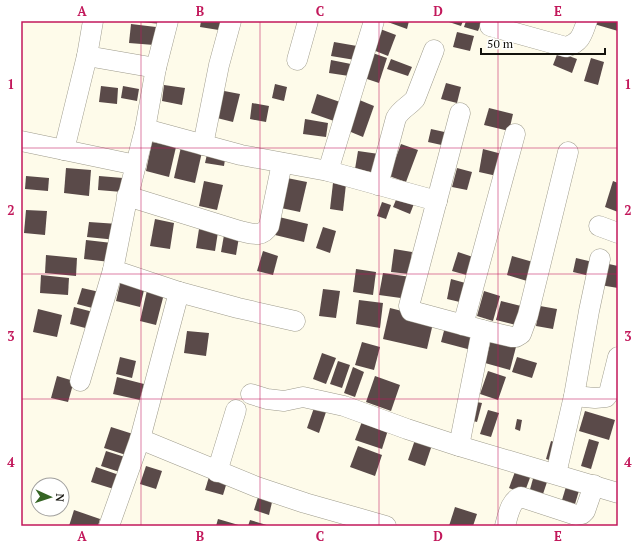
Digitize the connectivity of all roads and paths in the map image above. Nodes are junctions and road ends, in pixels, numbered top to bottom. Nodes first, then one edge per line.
1 (93, 21) edge
2 (168, 21) edge
3 (231, 21) edge
4 (308, 21) edge
5 (374, 21) edge
6 (587, 21) edge
7 (490, 26) dead end
8 (434, 50) dead end
9 (86, 56) junction
10 (297, 60) dead end
11 (156, 68) junction
12 (460, 113) dead end
13 (145, 129) junction
14 (515, 134) dead end
15 (21, 141) edge
16 (203, 145) junction
17 (64, 150) junction
18 (568, 152) dead end
19 (282, 163) junction
20 (136, 165) junction
21 (328, 171) junction
22 (378, 185) junction
23 (127, 196) junction
24 (437, 201) junction
25 (599, 226) dead end
26 (618, 233) edge
27 (600, 260) dead end
28 (113, 270) junction
29 (179, 292) junction
30 (295, 321) dead end
31 (473, 327) junction
32 (618, 357) edge
33 (80, 381) dead end
34 (251, 394) dead end
35 (574, 396) junction
36 (236, 410) dead end
37 (140, 439) junction
38 (459, 446) junction
39 (217, 472) junction
40 (556, 474) junction
41 (594, 486) junction
42 (618, 493) edge
43 (581, 520) edge
44 (109, 526) edge
45 (386, 526) edge
46 (506, 526) edge

1 - 9 street
2 - 11 street
3 - 16 street
4 - 10 street
5 - 21 street
6 - 7 street
8 - 22 street
9 - 11 street
9 - 17 street
11 - 13 street
12 - 24 street
13 - 16 street
13 - 20 street
14 - 31 street
15 - 17 street
16 - 19 street
17 - 20 street
18 - 31 street
19 - 21 street
19 - 23 street
20 - 23 street
21 - 22 street
22 - 24 street
23 - 28 street
24 - 31 street
25 - 26 street
27 - 35 street
28 - 29 street
28 - 33 street
29 - 30 street
29 - 37 street
31 - 38 street
32 - 35 street
34 - 38 street
35 - 40 street
36 - 39 street
37 - 39 street
37 - 44 street
38 - 40 street
39 - 45 street
40 - 41 street
41 - 42 street
41 - 43 street
43 - 46 street

